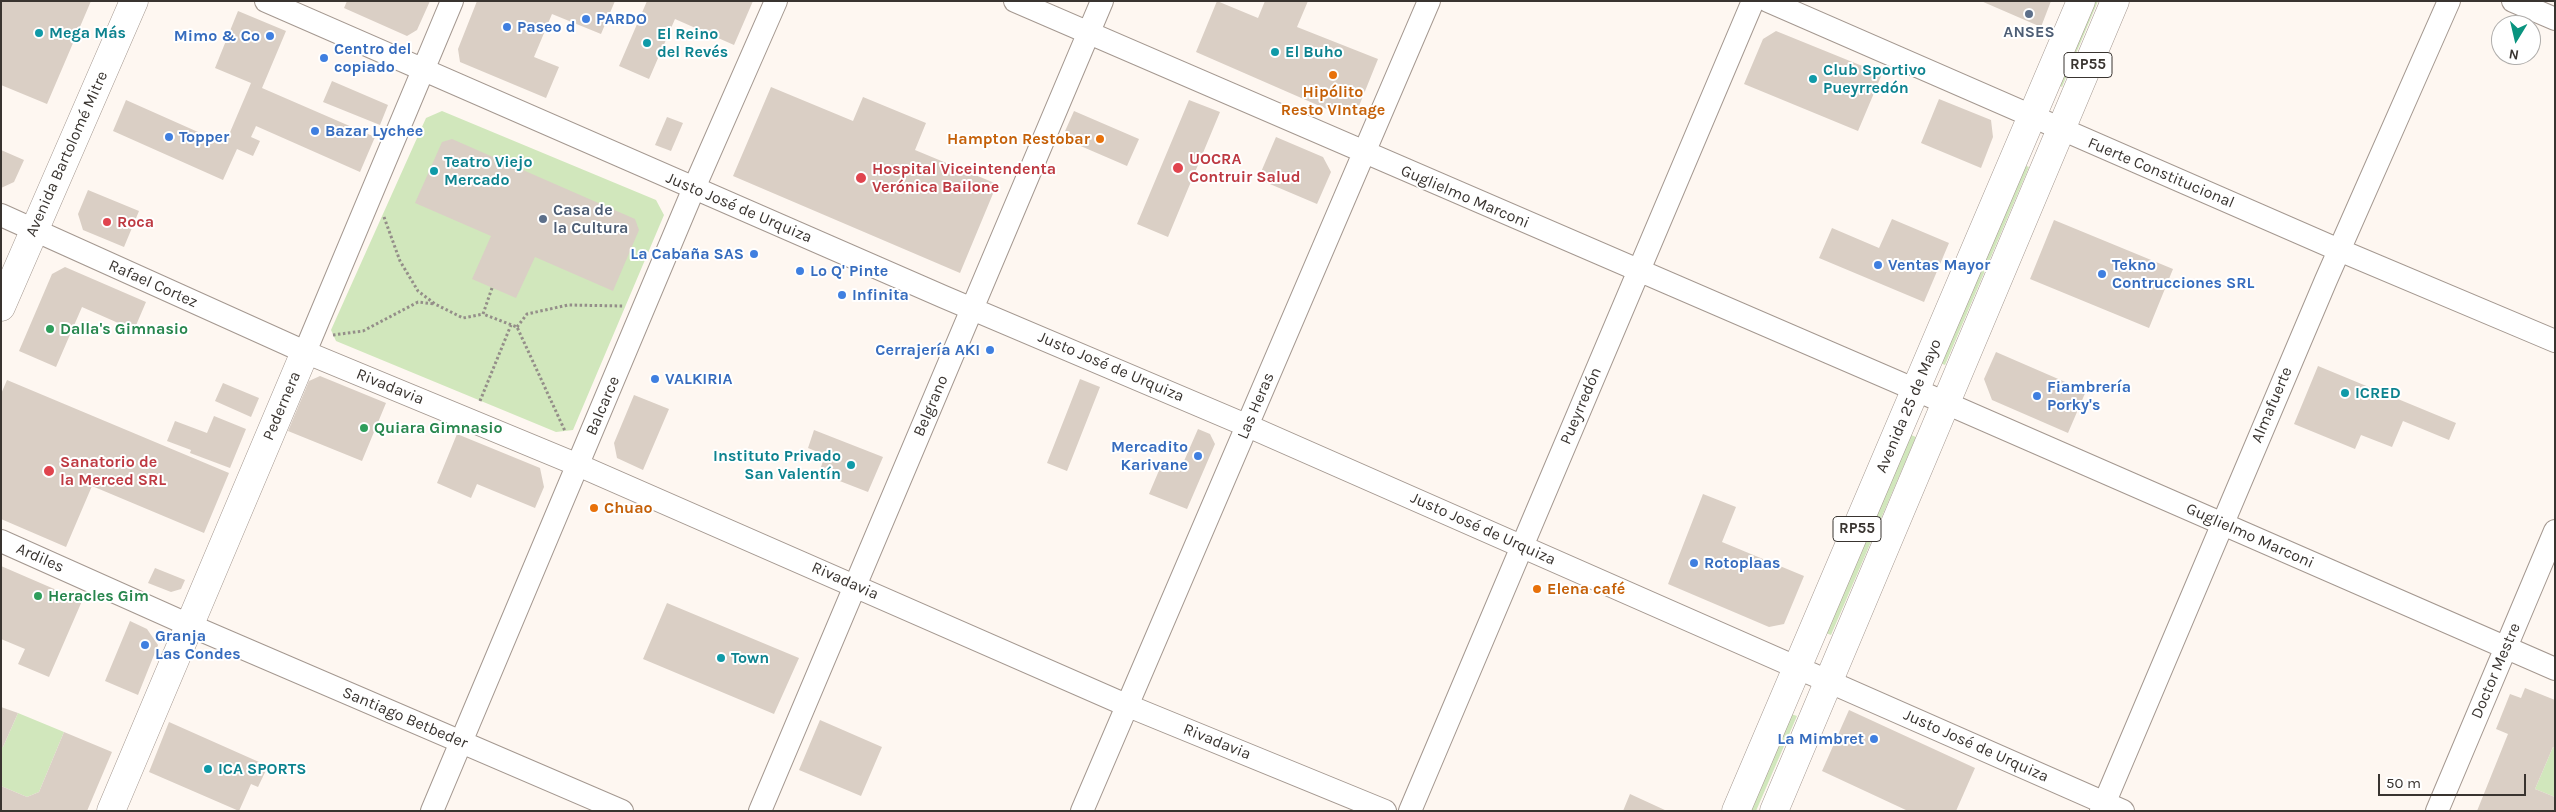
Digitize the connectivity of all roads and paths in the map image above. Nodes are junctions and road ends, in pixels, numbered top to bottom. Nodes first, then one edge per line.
1 (134, 1) edge
2 (266, 1) edge
3 (452, 1) edge
4 (776, 1) edge
5 (1014, 1) edge
6 (1102, 1) edge
7 (1429, 1) edge
8 (1753, 1) edge
9 (1768, 1) edge
10 (2081, 1) edge
11 (2115, 1) edge
12 (2449, 1) edge
13 (2513, 1) edge
14 (2555, 20) edge
15 (1088, 33) junction
16 (424, 71) junction
17 (2032, 117) junction
18 (2060, 129) junction
19 (1365, 153) junction
20 (694, 188) junction
21 (384, 213) dead end
22 (1, 215) edge
23 (34, 230) junction
24 (2339, 250) junction
25 (1639, 272) junction
26 (492, 288) dead end
27 (435, 304) junction
28 (1, 306) edge
29 (625, 306) dead end
30 (972, 308) junction
31 (483, 314) junction
32 (511, 325) junction
33 (517, 327) junction
34 (333, 335) dead end
35 (2555, 341) edge
36 (304, 352) junction
37 (1916, 390) junction
38 (480, 401) dead end
39 (1945, 404) junction
40 (1248, 426) junction
41 (565, 431) dead end
42 (578, 465) junction
43 (2221, 524) junction
44 (2555, 532) edge
45 (1, 541) edge
46 (1522, 546) junction
47 (855, 586) junction
48 (189, 625) junction
49 (2506, 648) junction
50 (1797, 668) junction
51 (2555, 670) edge
52 (1828, 682) junction
53 (1126, 705) junction
54 (460, 741) junction
55 (2110, 808) edge
56 (111, 811) edge
57 (432, 811) edge
58 (622, 811) edge
59 (760, 811) edge
60 (1082, 811) edge
61 (1385, 811) edge
62 (1410, 811) edge
63 (1736, 811) edge
64 (1774, 811) edge
65 (2437, 811) edge

1 - 23 main road, Avenida Bartolomé Mitre
2 - 16 street, Justo José de Urquiza
3 - 16 street, Pedernera
4 - 20 street, Balcarce
5 - 15 street, Guglielmo Marconi
6 - 15 street, Belgrano
7 - 19 street, Las Heras
8 - 25 street, Pueyrredón
9 - 17 street, Fuerte Constitucional
10 - 17 main road, Avenida 25 de Mayo / RP55
11 - 18 main road, Avenida 25 de Mayo / RP55
12 - 24 street, Almafuerte
13 - 14 street
15 - 19 street, Guglielmo Marconi
15 - 30 street, Belgrano
16 - 20 street, Justo José de Urquiza
16 - 36 street, Pedernera
17 - 18 street, Fuerte Constitucional
17 - 37 main road, Avenida 25 de Mayo / RP55
18 - 24 street, Fuerte Constitucional
18 - 39 main road, Avenida 25 de Mayo / RP55
19 - 25 street, Guglielmo Marconi
19 - 40 street, Las Heras
20 - 30 street, Justo José de Urquiza
20 - 42 street, Balcarce
21 - 27 path
22 - 23 street, Rafael Cortez
23 - 28 main road, Avenida Bartolomé Mitre
23 - 36 street, Rafael Cortez
24 - 35 street, Fuerte Constitucional
24 - 43 street, Almafuerte
25 - 37 street, Guglielmo Marconi
25 - 46 street, Pueyrredón
26 - 31 path
27 - 31 path
27 - 34 path
29 - 33 path
30 - 40 street, Justo José de Urquiza
30 - 47 street, Belgrano
31 - 32 path
32 - 33 path
32 - 38 path
33 - 41 path
36 - 42 street, Rivadavia
36 - 48 main road, Pedernera
37 - 39 street, Guglielmo Marconi
37 - 50 main road, Avenida 25 de Mayo / RP55
39 - 43 street, Guglielmo Marconi
39 - 52 main road, Avenida 25 de Mayo / RP55
40 - 46 street, Justo José de Urquiza
40 - 53 street, Las Heras
42 - 47 street, Rivadavia
42 - 54 street, Balcarce
43 - 49 street, Guglielmo Marconi
43 - 55 street, Almafuerte
44 - 49 street, Doctor Mestre
45 - 48 street, Ardiles
46 - 50 street, Justo José de Urquiza
46 - 62 street, Pueyrredón
47 - 53 street, Rivadavia
47 - 59 street, Belgrano
48 - 54 street, Santiago Betbeder
48 - 56 main road, Pedernera
49 - 51 street, Guglielmo Marconi
49 - 65 street, Doctor Mestre
50 - 52 street, Justo José de Urquiza
50 - 63 main road, Avenida 25 de Mayo / RP55
52 - 55 street, Justo José de Urquiza
52 - 64 main road, Avenida 25 de Mayo / RP55
53 - 60 street, Las Heras
53 - 61 street, Rivadavia
54 - 57 street, Balcarce
54 - 58 street, Santiago Betbeder

